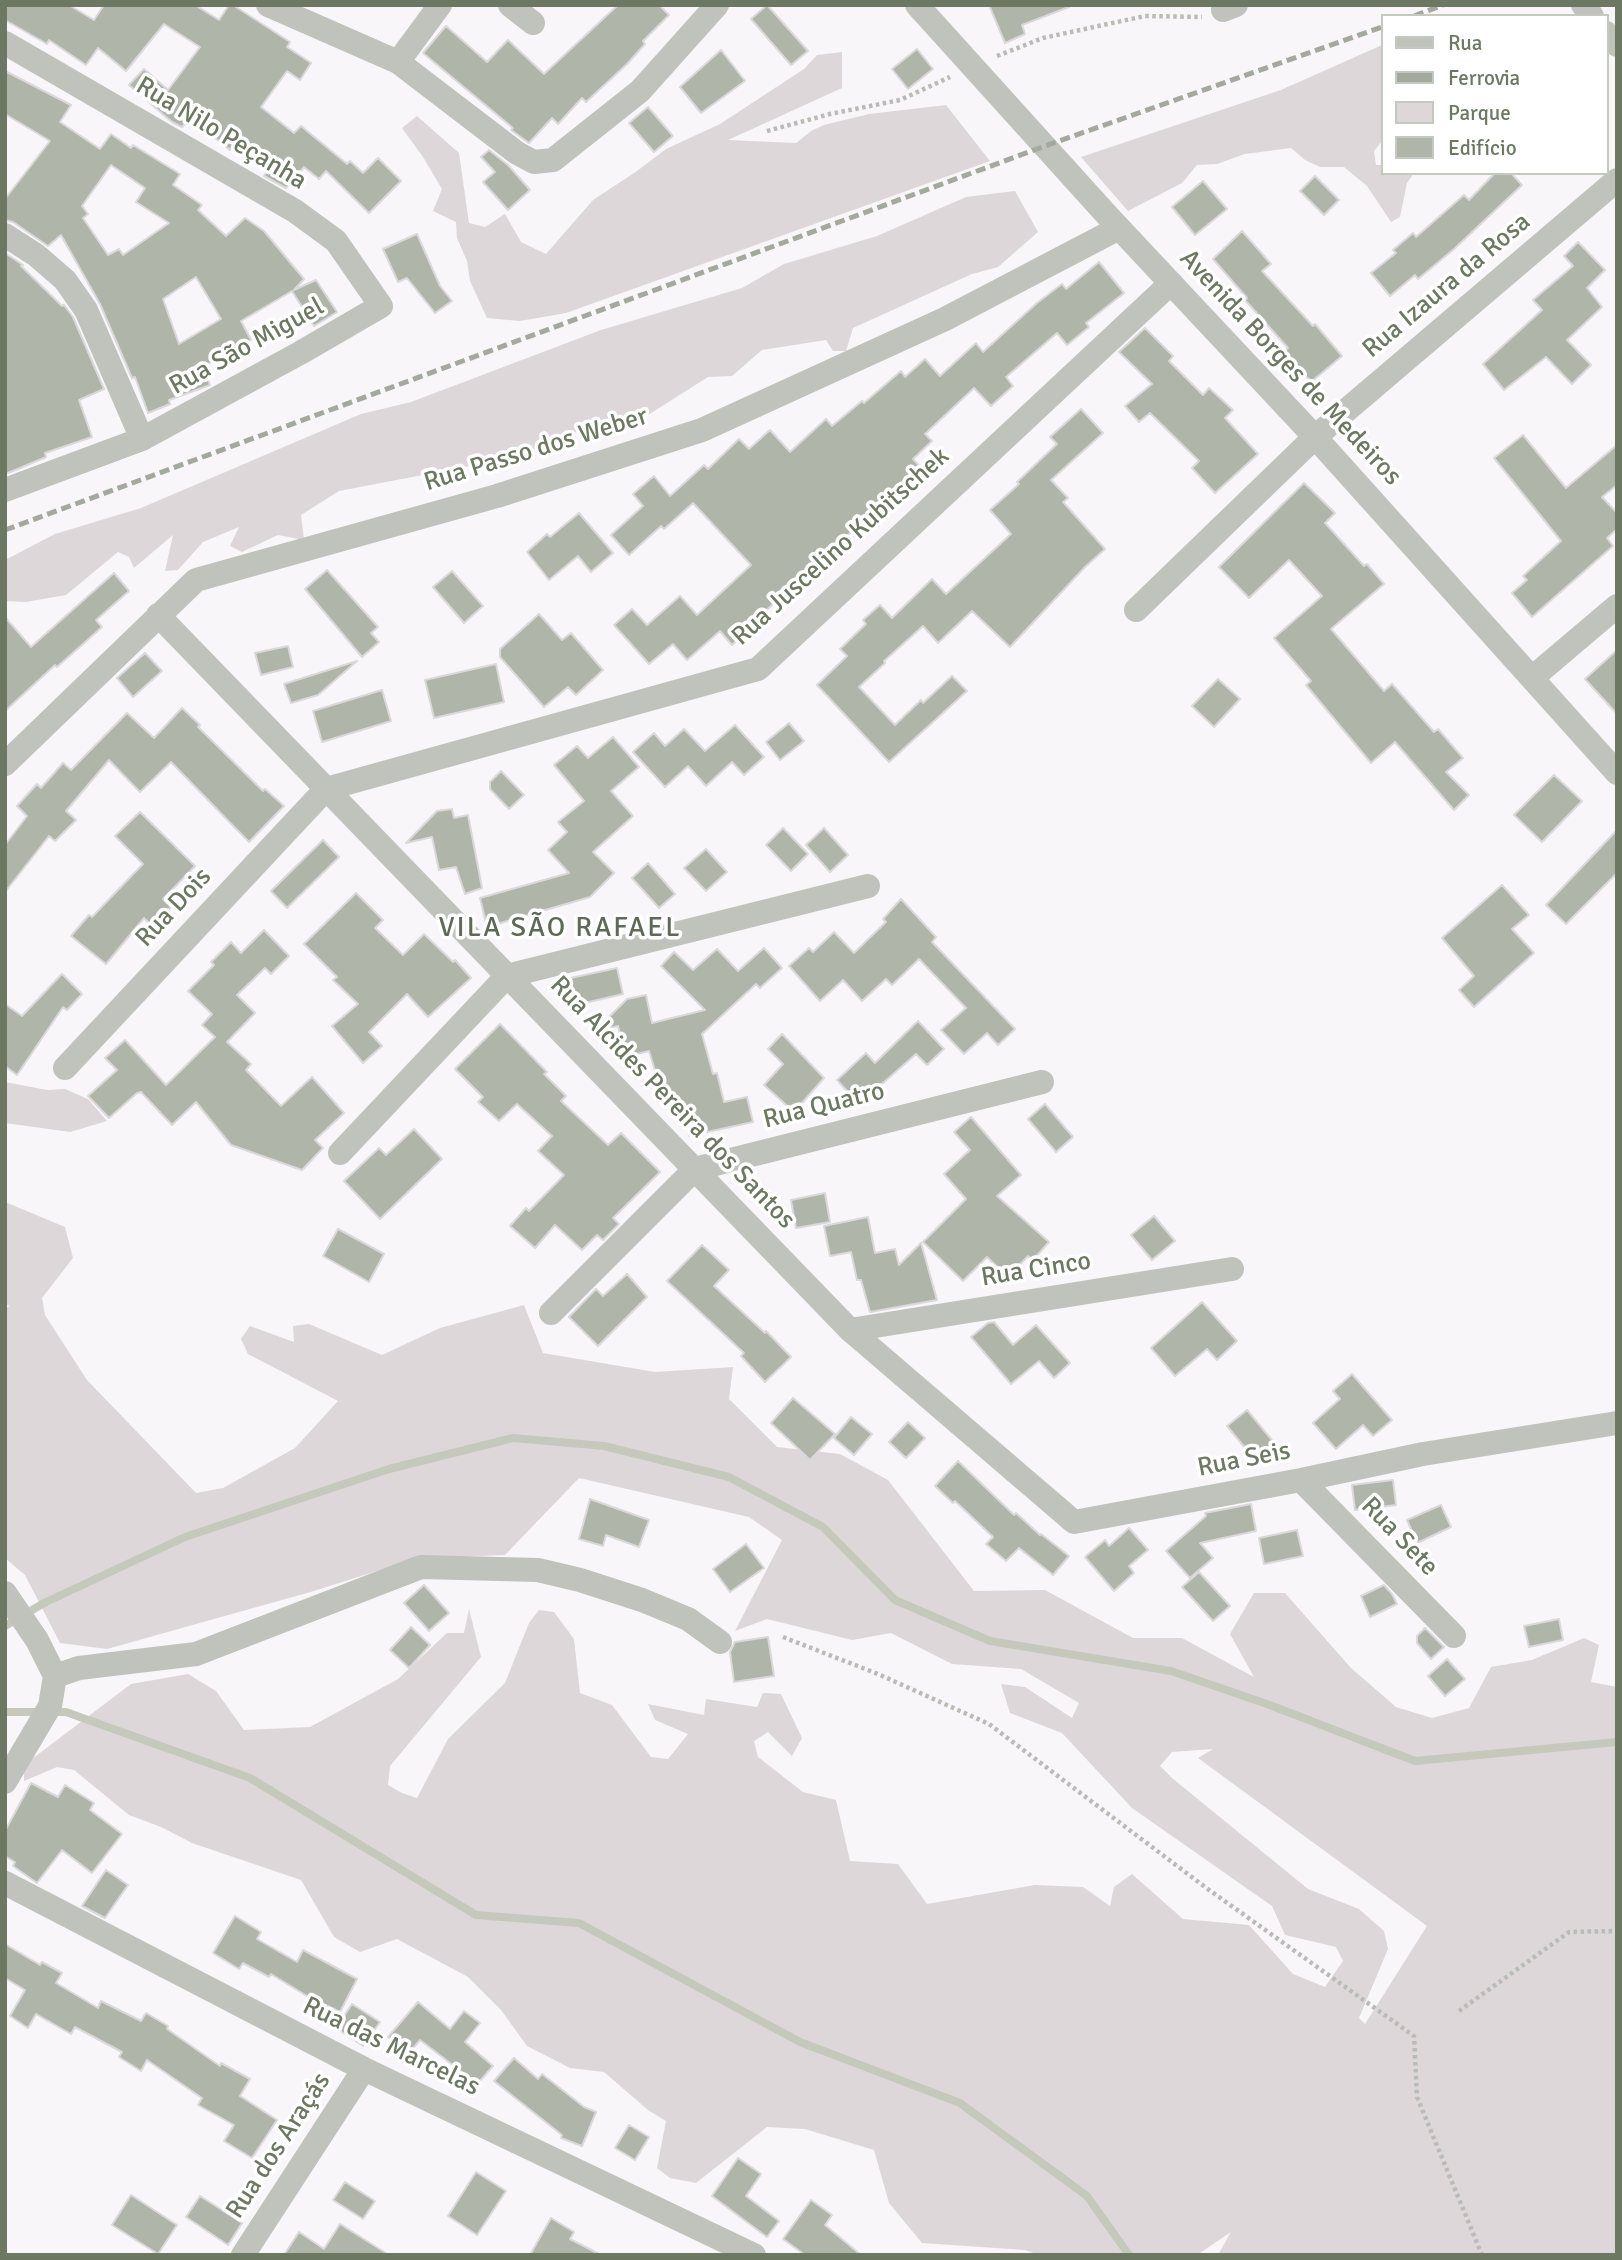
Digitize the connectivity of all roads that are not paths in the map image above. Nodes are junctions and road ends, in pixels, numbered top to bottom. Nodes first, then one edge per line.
1 (268, 5) edge
2 (440, 5) edge
3 (510, 5) edge
4 (917, 5) edge
5 (706, 9) edge
6 (533, 23) dead end
7 (5, 43) edge
8 (398, 62) junction
9 (1617, 180) edge
10 (1112, 221) junction
11 (5, 236) edge
12 (1171, 284) junction
13 (381, 306) joint
14 (1315, 437) junction
15 (142, 439) junction
16 (5, 490) edge
17 (1617, 606) edge
18 (1136, 610) dead end
19 (158, 615) junction
20 (1532, 678) junction
21 (5, 764) edge
22 (1617, 773) edge
23 (326, 789) junction
24 (868, 886) dead end
25 (507, 976) junction
26 (65, 1068) dead end
27 (1042, 1082) dead end
28 (340, 1153) dead end
29 (695, 1169) junction
30 (1232, 1269) dead end
31 (551, 1312) dead end
32 (850, 1330) junction
33 (1617, 1423) edge
34 (1301, 1480) junction
35 (1074, 1522) joint
36 (5, 1593) edge
37 (1454, 1636) dead end
38 (720, 1642) dead end
39 (55, 1675) junction
40 (5, 1782) edge
41 (5, 1883) edge
42 (364, 2069) junction
43 (243, 2255) edge
44 (754, 2255) edge

1 - 8 street
2 - 8 street
3 - 6 street
4 - 10 street, Avenida Borges de Medeiros
5 - 8 street
7 - 13 street, Rua Nilo Peçanha
9 - 14 street, Rua Izaura da Rosa
10 - 12 street, Avenida Borges de Medeiros
10 - 19 street, Rua Passo dos Weber
11 - 15 street
12 - 14 street, Avenida Borges de Medeiros
12 - 23 street, Rua Juscelino Kubitschek
13 - 15 street, Rua São Miguel
14 - 18 street, Rua Izaura da Rosa
14 - 20 street, Avenida Borges de Medeiros
15 - 16 street, Rua São Miguel
17 - 20 street
19 - 21 street, Rua Passo dos Weber
19 - 23 street, Rua Alcides Pereira dos Santos
20 - 22 street, Avenida Borges de Medeiros
23 - 25 street, Rua Alcides Pereira dos Santos
23 - 26 street, Rua Dois
24 - 25 street
25 - 28 street
25 - 29 street, Rua Alcides Pereira dos Santos
27 - 29 street, Rua Quatro
29 - 31 street
29 - 32 street, Rua Alcides Pereira dos Santos
30 - 32 street, Rua Cinco
32 - 35 street, Rua Alcides Pereira dos Santos
33 - 34 street, Rua Seis
34 - 35 street, Rua Seis
34 - 37 street, Rua Sete
36 - 39 street
38 - 39 street
39 - 40 street
41 - 42 street, Rua das Marcelas
42 - 43 street, Rua dos Araçás
42 - 44 street, Rua das Marcelas

